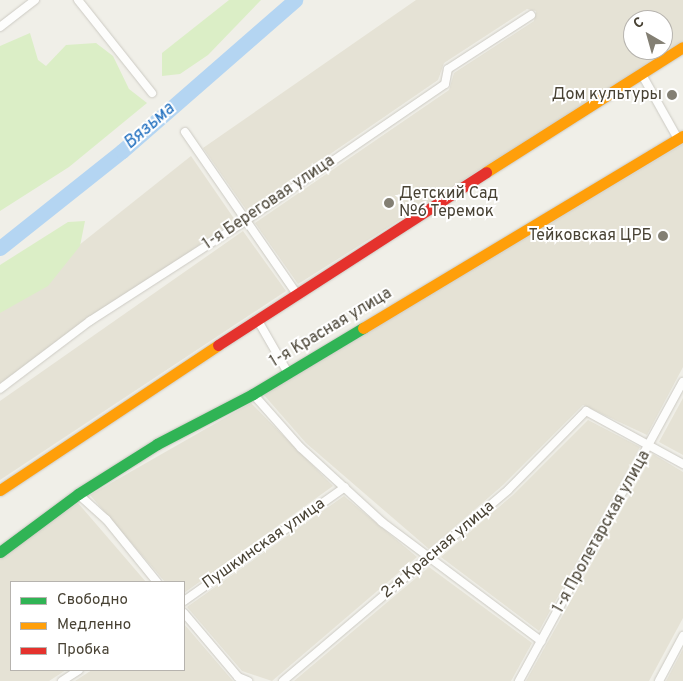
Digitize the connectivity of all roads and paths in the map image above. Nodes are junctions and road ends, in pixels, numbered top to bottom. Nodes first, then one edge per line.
1 (35, 0) edge
2 (78, 0) edge
3 (531, 15) dead end
4 (0, 27) edge
5 (683, 47) edge
6 (641, 73) junction
7 (152, 93) dead end
8 (184, 132) dead end
9 (680, 138) edge
10 (245, 221) junction
11 (296, 293) junction
12 (257, 319) junction
13 (288, 373) junction
14 (683, 382) edge
15 (0, 389) edge
16 (253, 394) junction
17 (650, 444) junction
18 (683, 464) edge
19 (345, 486) junction
20 (0, 490) edge
21 (78, 494) junction
22 (0, 552) edge
23 (429, 558) junction
24 (156, 581) edge
25 (185, 600) edge
26 (185, 614) edge
27 (683, 636) edge
28 (541, 641) junction
29 (77, 671) edge
30 (62, 681) edge
31 (248, 681) edge
32 (283, 681) edge
33 (519, 681) edge
34 (659, 681) edge

1 - 4 street
2 - 7 street
3 - 10 street, 1-я Береговая улица
5 - 6 street
6 - 9 street
6 - 11 street
8 - 10 street
9 - 13 street, 1-я Красная улица
10 - 11 street
10 - 15 street, 1-я Береговая улица
11 - 12 street
12 - 13 street
12 - 20 street
13 - 16 street, 1-я Красная улица
14 - 17 street, 1-я Пролетарская улица
16 - 19 street
16 - 21 street, 1-я Красная улица
17 - 18 street
17 - 23 street, 2-я Красная улица
17 - 28 street, 1-я Пролетарская улица
19 - 23 street
19 - 25 street, Пушкинская улица
21 - 22 street, 1-я Красная улица
21 - 24 street
23 - 28 street
23 - 32 street, 2-я Красная улица
26 - 31 street
27 - 34 street
28 - 33 street, 1-я Пролетарская улица
29 - 30 street

